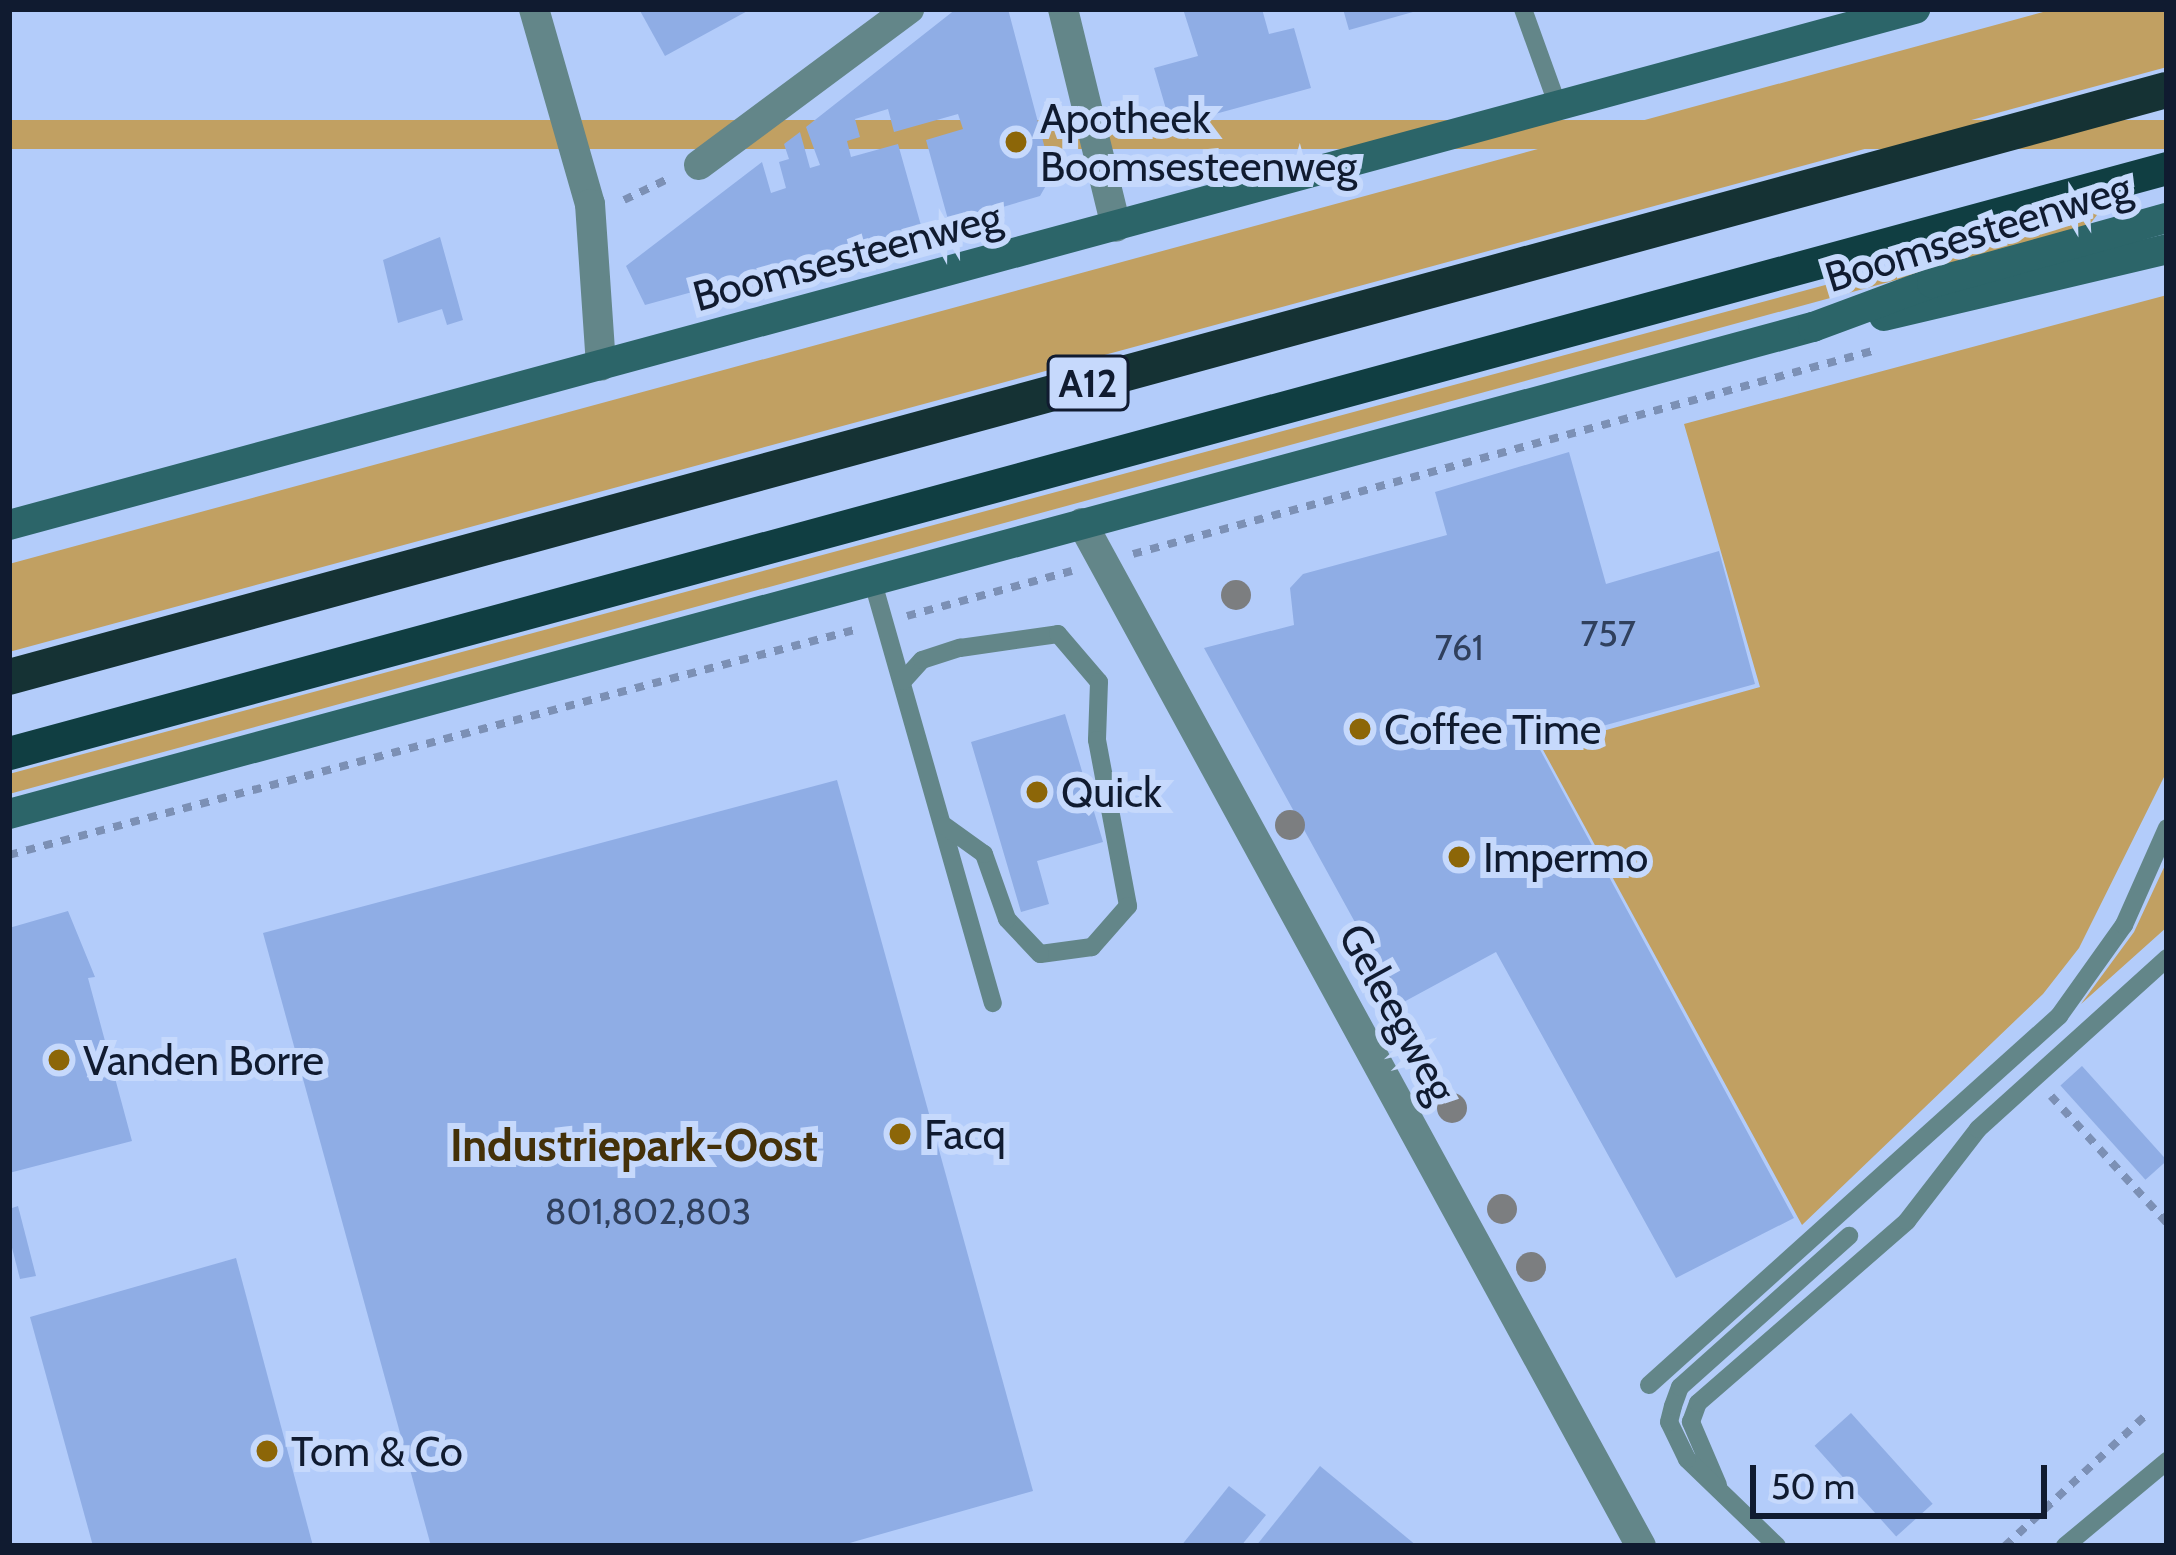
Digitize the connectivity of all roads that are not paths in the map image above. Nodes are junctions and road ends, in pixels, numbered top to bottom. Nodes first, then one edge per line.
1 (534, 9) edge
2 (909, 9) edge
3 (1063, 9) edge
4 (1915, 9) edge
5 (1525, 13) edge
6 (1881, 13) edge
7 (2167, 90) edge
8 (1558, 106) junction
9 (698, 165) road end
10 (2167, 168) edge
11 (2167, 218) edge
12 (1116, 226) junction
13 (2167, 249) edge
14 (1813, 327) junction
15 (602, 366) junction
16 (1082, 523) junction
17 (9, 525) edge
18 (872, 579) junction
19 (9, 677) edge
20 (903, 681) junction
21 (9, 753) edge
22 (9, 814) edge
23 (945, 826) junction
24 (2167, 828) edge
25 (2167, 958) edge
26 (993, 1004) dead end
27 (1849, 1236) dead end
28 (1649, 1385) dead end
29 (2167, 1461) edge
30 (1718, 1485) junction
31 (1641, 1546) edge
32 (1777, 1546) edge
33 (2065, 1546) edge

1 - 15 street
2 - 9 street
3 - 12 street
4 - 6 main road, Boomsesteenweg
5 - 8 lane
6 - 8 main road, Boomsesteenweg
7 - 19 highway, A12
8 - 12 main road, Boomsesteenweg
10 - 21 highway, A12
11 - 14 main road, Boomsesteenweg
12 - 15 main road, Boomsesteenweg
13 - 14 main road, Boomsesteenweg
14 - 16 main road, Boomsesteenweg
15 - 17 main road, Boomsesteenweg
16 - 18 main road, Boomsesteenweg
16 - 31 street, Geleegweg
18 - 20 lane
18 - 22 main road, Boomsesteenweg
20 - 23 lane
20 - 23 lane
23 - 26 lane
24 - 28 lane
25 - 30 lane
27 - 30 lane
29 - 33 lane
30 - 32 lane

